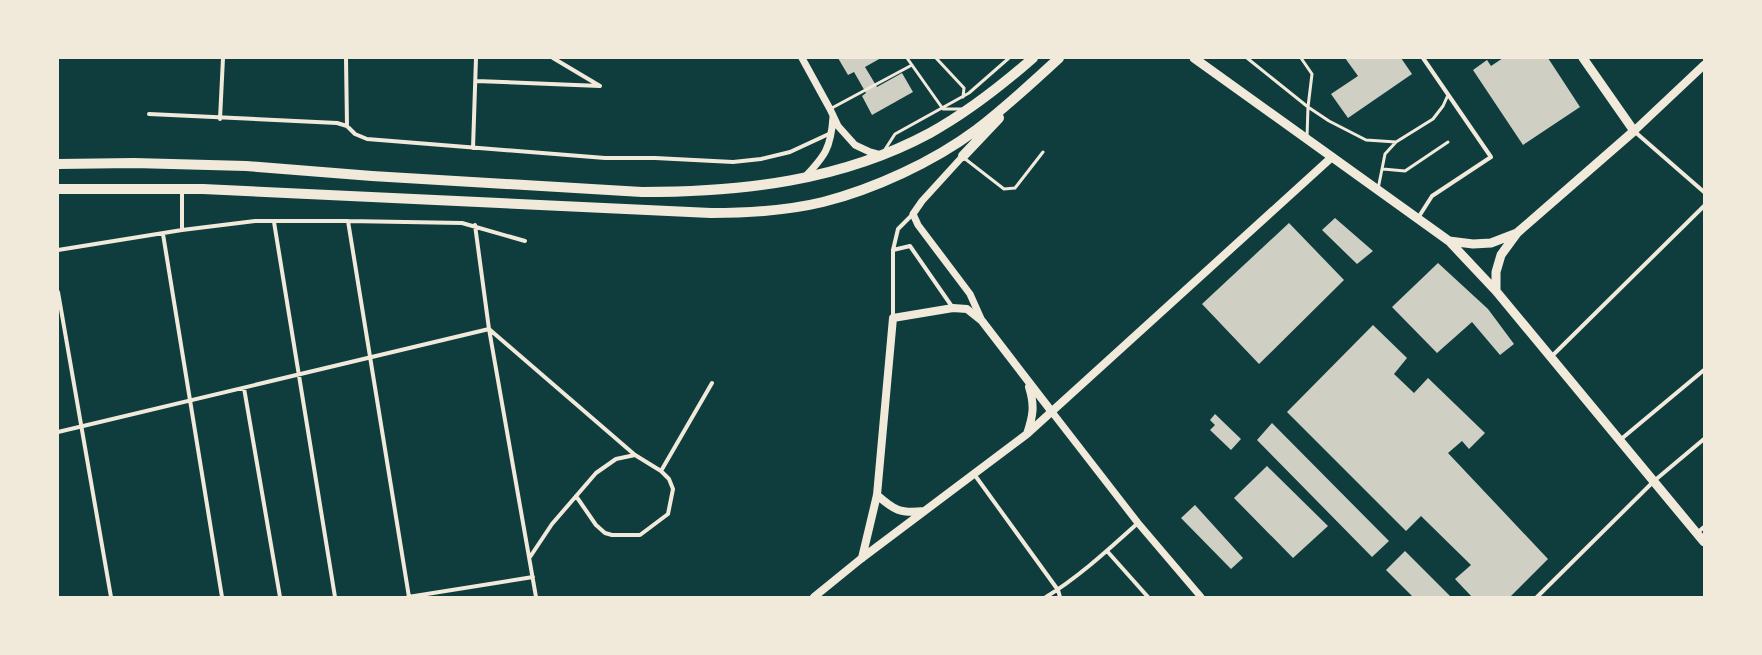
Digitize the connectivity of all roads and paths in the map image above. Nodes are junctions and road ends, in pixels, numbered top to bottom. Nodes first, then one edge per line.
1 (224, 58) edge
2 (346, 58) edge
3 (476, 58) edge
4 (553, 58) edge
5 (907, 58) edge
6 (936, 58) edge
7 (1009, 58) edge
8 (1033, 58) edge
9 (1059, 58) edge
10 (1194, 58) edge
11 (1247, 58) edge
12 (1301, 58) edge
13 (1423, 58) edge
14 (1584, 58) edge
15 (805, 59) edge
16 (1704, 65) edge
17 (912, 66) junction
18 (476, 82) junction
19 (1031, 83) junction
20 (1448, 95) junction
21 (963, 97) junction
22 (1308, 107) junction
23 (942, 109) junction
24 (968, 110) junction
25 (832, 112) junction
26 (150, 114) dead end
27 (220, 119) junction
28 (347, 126) junction
29 (1634, 130) junction
30 (832, 133) junction
31 (1307, 139) junction
32 (1396, 142) junction
33 (1448, 142) dead end
34 (473, 148) junction
35 (1043, 152) dead end
36 (881, 155) junction
37 (963, 156) junction
38 (1332, 157) junction
39 (58, 164) edge
40 (1383, 169) junction
41 (803, 179) junction
42 (58, 189) edge
43 (182, 189) junction
44 (1378, 190) junction
45 (1704, 192) edge
46 (1704, 206) edge
47 (913, 214) junction
48 (1418, 219) junction
49 (348, 221) junction
50 (274, 222) junction
51 (475, 225) junction
52 (182, 230) junction
53 (1517, 233) junction
54 (163, 234) junction
55 (1449, 241) junction
56 (525, 242) dead end
57 (58, 250) edge
58 (893, 250) junction
59 (1496, 291) junction
60 (58, 292) edge
61 (953, 308) junction
62 (893, 318) junction
63 (982, 321) junction
64 (489, 329) junction
65 (1551, 356) junction
66 (370, 357) junction
67 (1704, 370) edge
68 (299, 374) junction
69 (1028, 382) junction
70 (712, 383) dead end
71 (244, 388) junction
72 (190, 400) junction
73 (1052, 412) junction
74 (82, 427) junction
75 (58, 432) edge
76 (1027, 434) junction
77 (1704, 439) edge
78 (1620, 440) junction
79 (635, 455) junction
80 (661, 471) junction
81 (974, 474) junction
82 (1654, 481) junction
83 (877, 495) junction
84 (576, 496) junction
85 (925, 511) junction
86 (1138, 523) junction
87 (1701, 530) edge
88 (1704, 542) edge
89 (1107, 551) junction
90 (529, 558) junction
91 (862, 558) junction
92 (533, 577) junction
93 (1058, 590) junction
94 (111, 597) edge
95 (222, 597) edge
96 (280, 597) edge
97 (335, 597) edge
98 (409, 597) edge
99 (536, 597) edge
100 (814, 597) edge
101 (1046, 597) edge
102 (1060, 597) edge
103 (1148, 597) edge
104 (1201, 597) edge
105 (1537, 597) edge

1 - 27 street
2 - 28 street
3 - 18 street
4 - 18 street
5 - 17 lane
6 - 21 lane
7 - 21 lane
8 - 24 highway
9 - 19 highway
10 - 31 main road
11 - 22 lane
12 - 22 lane
13 - 20 street
14 - 29 main road
15 - 25 street
16 - 29 main road
17 - 23 lane
17 - 25 lane
18 - 34 street
19 - 37 highway
19 - 43 highway
20 - 32 lane
20 - 48 street
21 - 23 lane
22 - 31 lane
22 - 32 lane
23 - 24 lane
23 - 36 lane
24 - 36 highway
25 - 30 street
25 - 36 street
26 - 27 street
27 - 28 street
28 - 34 street
29 - 45 street
29 - 53 main road
30 - 34 street
30 - 41 street
31 - 38 main road
32 - 40 lane
33 - 40 lane
35 - 37 lane
36 - 41 highway
37 - 47 street
38 - 44 main road
38 - 73 main road
39 - 41 highway
40 - 44 lane
42 - 43 highway
43 - 52 street
44 - 48 main road
46 - 65 street
47 - 58 street
47 - 63 street
48 - 55 main road
49 - 50 street
49 - 51 street
49 - 66 street
50 - 52 street
50 - 68 street
51 - 56 street
51 - 64 street
52 - 54 street
53 - 55 main road
53 - 59 main road
54 - 57 street
54 - 72 street
55 - 59 main road
58 - 61 street
58 - 62 street
59 - 65 main road
60 - 74 street
61 - 62 main road
61 - 63 main road
62 - 83 main road
63 - 69 main road
64 - 66 street
64 - 79 street
64 - 90 street
65 - 78 main road
66 - 68 street
66 - 98 street
67 - 78 street
68 - 71 street
68 - 97 street
69 - 73 main road
69 - 76 main road
70 - 80 street
71 - 72 street
71 - 96 street
72 - 74 street
72 - 95 street
73 - 76 main road
73 - 86 street
74 - 75 street
74 - 94 street
76 - 81 main road
77 - 82 street
78 - 82 main road
79 - 80 street
79 - 84 street
80 - 84 street
81 - 85 main road
81 - 93 street
82 - 87 main road
82 - 105 street
83 - 85 main road
83 - 91 main road
84 - 90 street
85 - 91 main road
86 - 89 street
86 - 104 street
87 - 88 main road
89 - 93 street
89 - 103 street
90 - 92 street
91 - 100 main road
92 - 98 street
92 - 99 street
93 - 101 street
93 - 102 street

